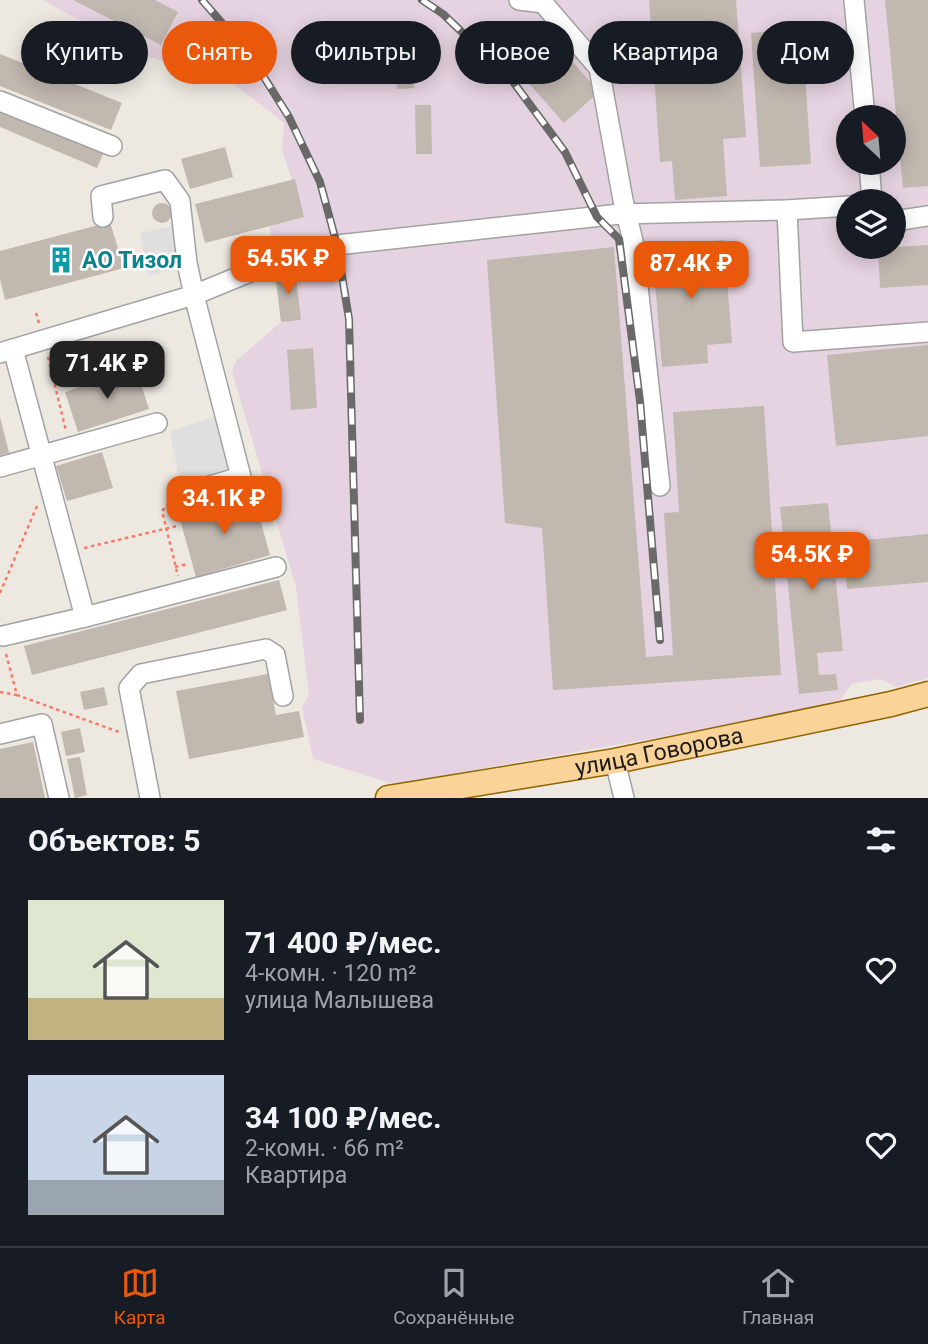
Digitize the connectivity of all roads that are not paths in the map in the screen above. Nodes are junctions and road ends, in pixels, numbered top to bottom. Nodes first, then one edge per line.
1 (519, 0) edge
2 (854, 0) edge
3 (0, 100) edge
4 (864, 105) edge
5 (112, 146) dead end
6 (836, 207) edge
7 (787, 210) junction
8 (626, 214) junction
9 (928, 216) edge
10 (103, 217) dead end
11 (906, 219) edge
12 (194, 295) junction
13 (928, 332) edge
14 (6, 351) edge
15 (157, 423) dead end
16 (42, 456) junction
17 (0, 467) edge
18 (660, 486) dead end
19 (189, 492) road end
20 (276, 567) dead end
21 (85, 617) junction
22 (3, 636) road end
23 (928, 694) edge
24 (283, 696) dead end
25 (0, 734) edge
26 (615, 761) junction
27 (59, 798) edge
28 (150, 798) edge
29 (393, 798) edge
30 (624, 798) edge

1 - 8 street
2 - 4 street
3 - 5 street
6 - 7 street
7 - 8 street
7 - 13 street
8 - 12 street
8 - 18 street
9 - 11 street
10 - 12 street
12 - 14 street
12 - 19 street
14 - 16 street
15 - 16 street
16 - 17 street
16 - 21 street
20 - 21 street
21 - 22 street
23 - 26 main road, улица Говорова
24 - 28 street
25 - 27 street
26 - 29 main road, улица Говорова
26 - 30 street

